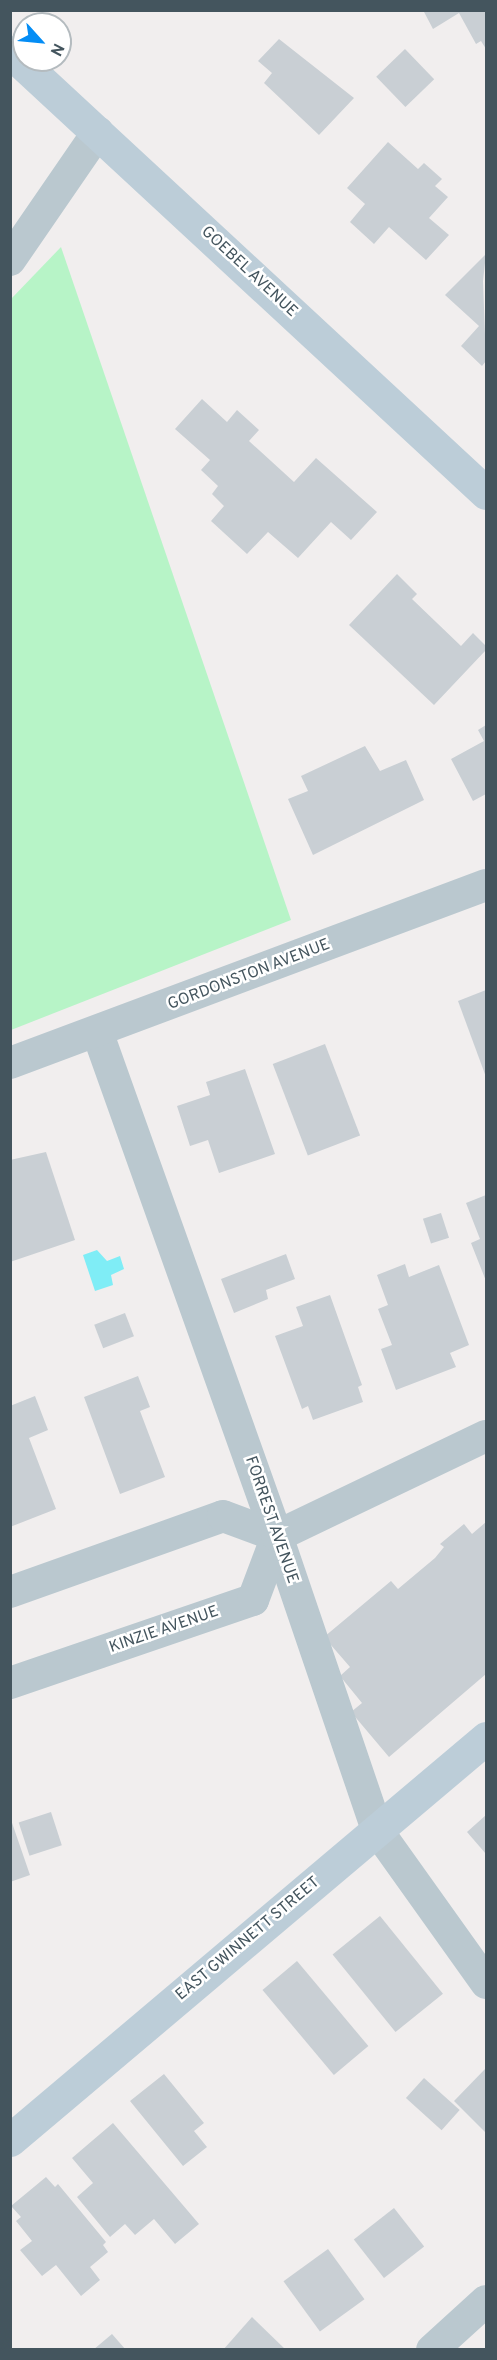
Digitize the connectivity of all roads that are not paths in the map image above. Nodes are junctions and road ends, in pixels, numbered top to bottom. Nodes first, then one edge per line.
1 (10, 51) edge
2 (99, 132) junction
3 (10, 260) edge
4 (486, 493) edge
5 (486, 885) edge
6 (98, 1034) junction
7 (10, 1063) edge
8 (486, 1436) edge
9 (277, 1536) junction
10 (10, 1592) edge
11 (10, 1683) edge
12 (486, 1738) edge
13 (377, 1830) junction
14 (486, 1983) edge
15 (10, 2140) edge
16 (483, 2311) edge
17 (432, 2349) edge

1 - 2 street, GOEBEL AVENUE
2 - 3 street
2 - 4 street, GOEBEL AVENUE
5 - 6 street, GORDONSTON AVENUE
6 - 7 street, GORDONSTON AVENUE
6 - 9 street, FORREST AVENUE
8 - 9 street
9 - 10 street
9 - 11 street, KINZIE AVENUE
9 - 13 street, FORREST AVENUE
12 - 13 street, EAST GWINNETT STREET
13 - 14 street, FORREST AVENUE
13 - 15 street, EAST GWINNETT STREET
16 - 17 street

